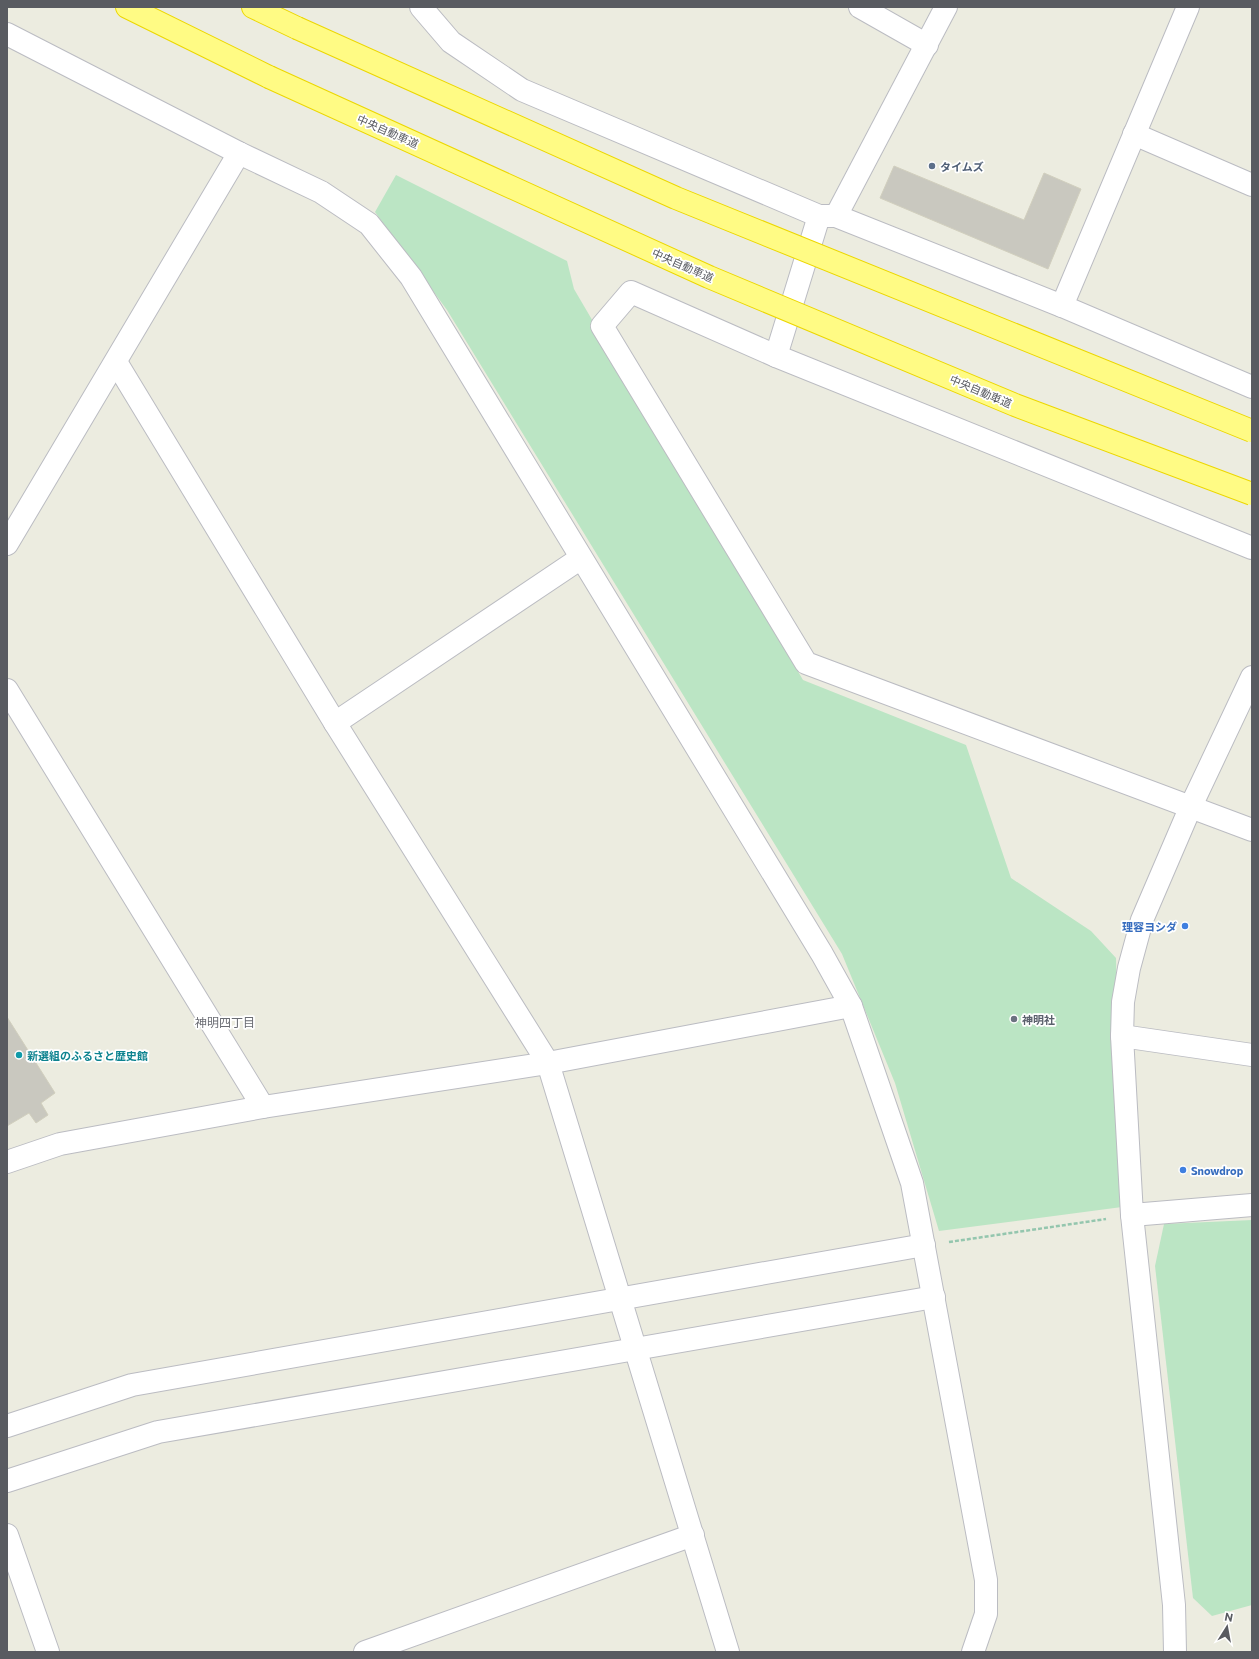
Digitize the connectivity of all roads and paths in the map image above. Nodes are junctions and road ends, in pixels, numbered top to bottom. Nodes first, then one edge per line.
1 (127, 7) edge
2 (253, 7) edge
3 (421, 7) edge
4 (860, 7) edge
5 (946, 7) edge
6 (1188, 7) edge
7 (9, 40) edge
8 (927, 45) junction
9 (1134, 134) junction
10 (239, 153) junction
11 (1252, 185) edge
12 (828, 216) junction
13 (1062, 306) junction
14 (776, 356) junction
15 (116, 362) junction
16 (1252, 387) edge
17 (1252, 431) edge
18 (1252, 494) edge
19 (7, 544) edge
20 (1252, 548) edge
21 (581, 558) junction
22 (1252, 678) edge
23 (7, 690) edge
24 (335, 723) junction
25 (1190, 806) junction
26 (1252, 830) edge
27 (851, 1006) junction
28 (1122, 1036) junction
29 (1252, 1055) edge
30 (548, 1062) junction
31 (263, 1107) junction
32 (7, 1162) edge
33 (1252, 1205) edge
34 (1132, 1215) junction
35 (924, 1245) junction
36 (934, 1296) junction
37 (620, 1298) junction
38 (635, 1349) junction
39 (7, 1426) edge
40 (7, 1481) edge
41 (7, 1535) edge
42 (693, 1535) junction
43 (48, 1652) edge
44 (365, 1652) edge
45 (728, 1652) edge
46 (973, 1652) edge
47 (1176, 1652) edge

1 - 18 highway, 中央自動車道, bridge
2 - 17 highway, bridge
3 - 12 street
4 - 8 street
5 - 8 street
6 - 9 street
7 - 10 street
8 - 12 street
9 - 11 street
9 - 13 street
10 - 15 street
10 - 21 street
12 - 13 street
12 - 14 street
13 - 16 street
14 - 20 street
14 - 25 street
15 - 19 street
15 - 24 street
21 - 24 street
21 - 27 street
22 - 25 street
23 - 31 street
24 - 30 street
25 - 26 street
25 - 28 street
27 - 30 street
27 - 35 street
28 - 29 street
28 - 34 street
30 - 31 street
30 - 37 street
31 - 32 street
33 - 34 street
34 - 35 path
34 - 47 street
35 - 36 street
35 - 37 street
36 - 38 street
36 - 46 street
37 - 38 street
37 - 39 street
38 - 40 street
38 - 42 street
41 - 43 street
42 - 44 street
42 - 45 street

